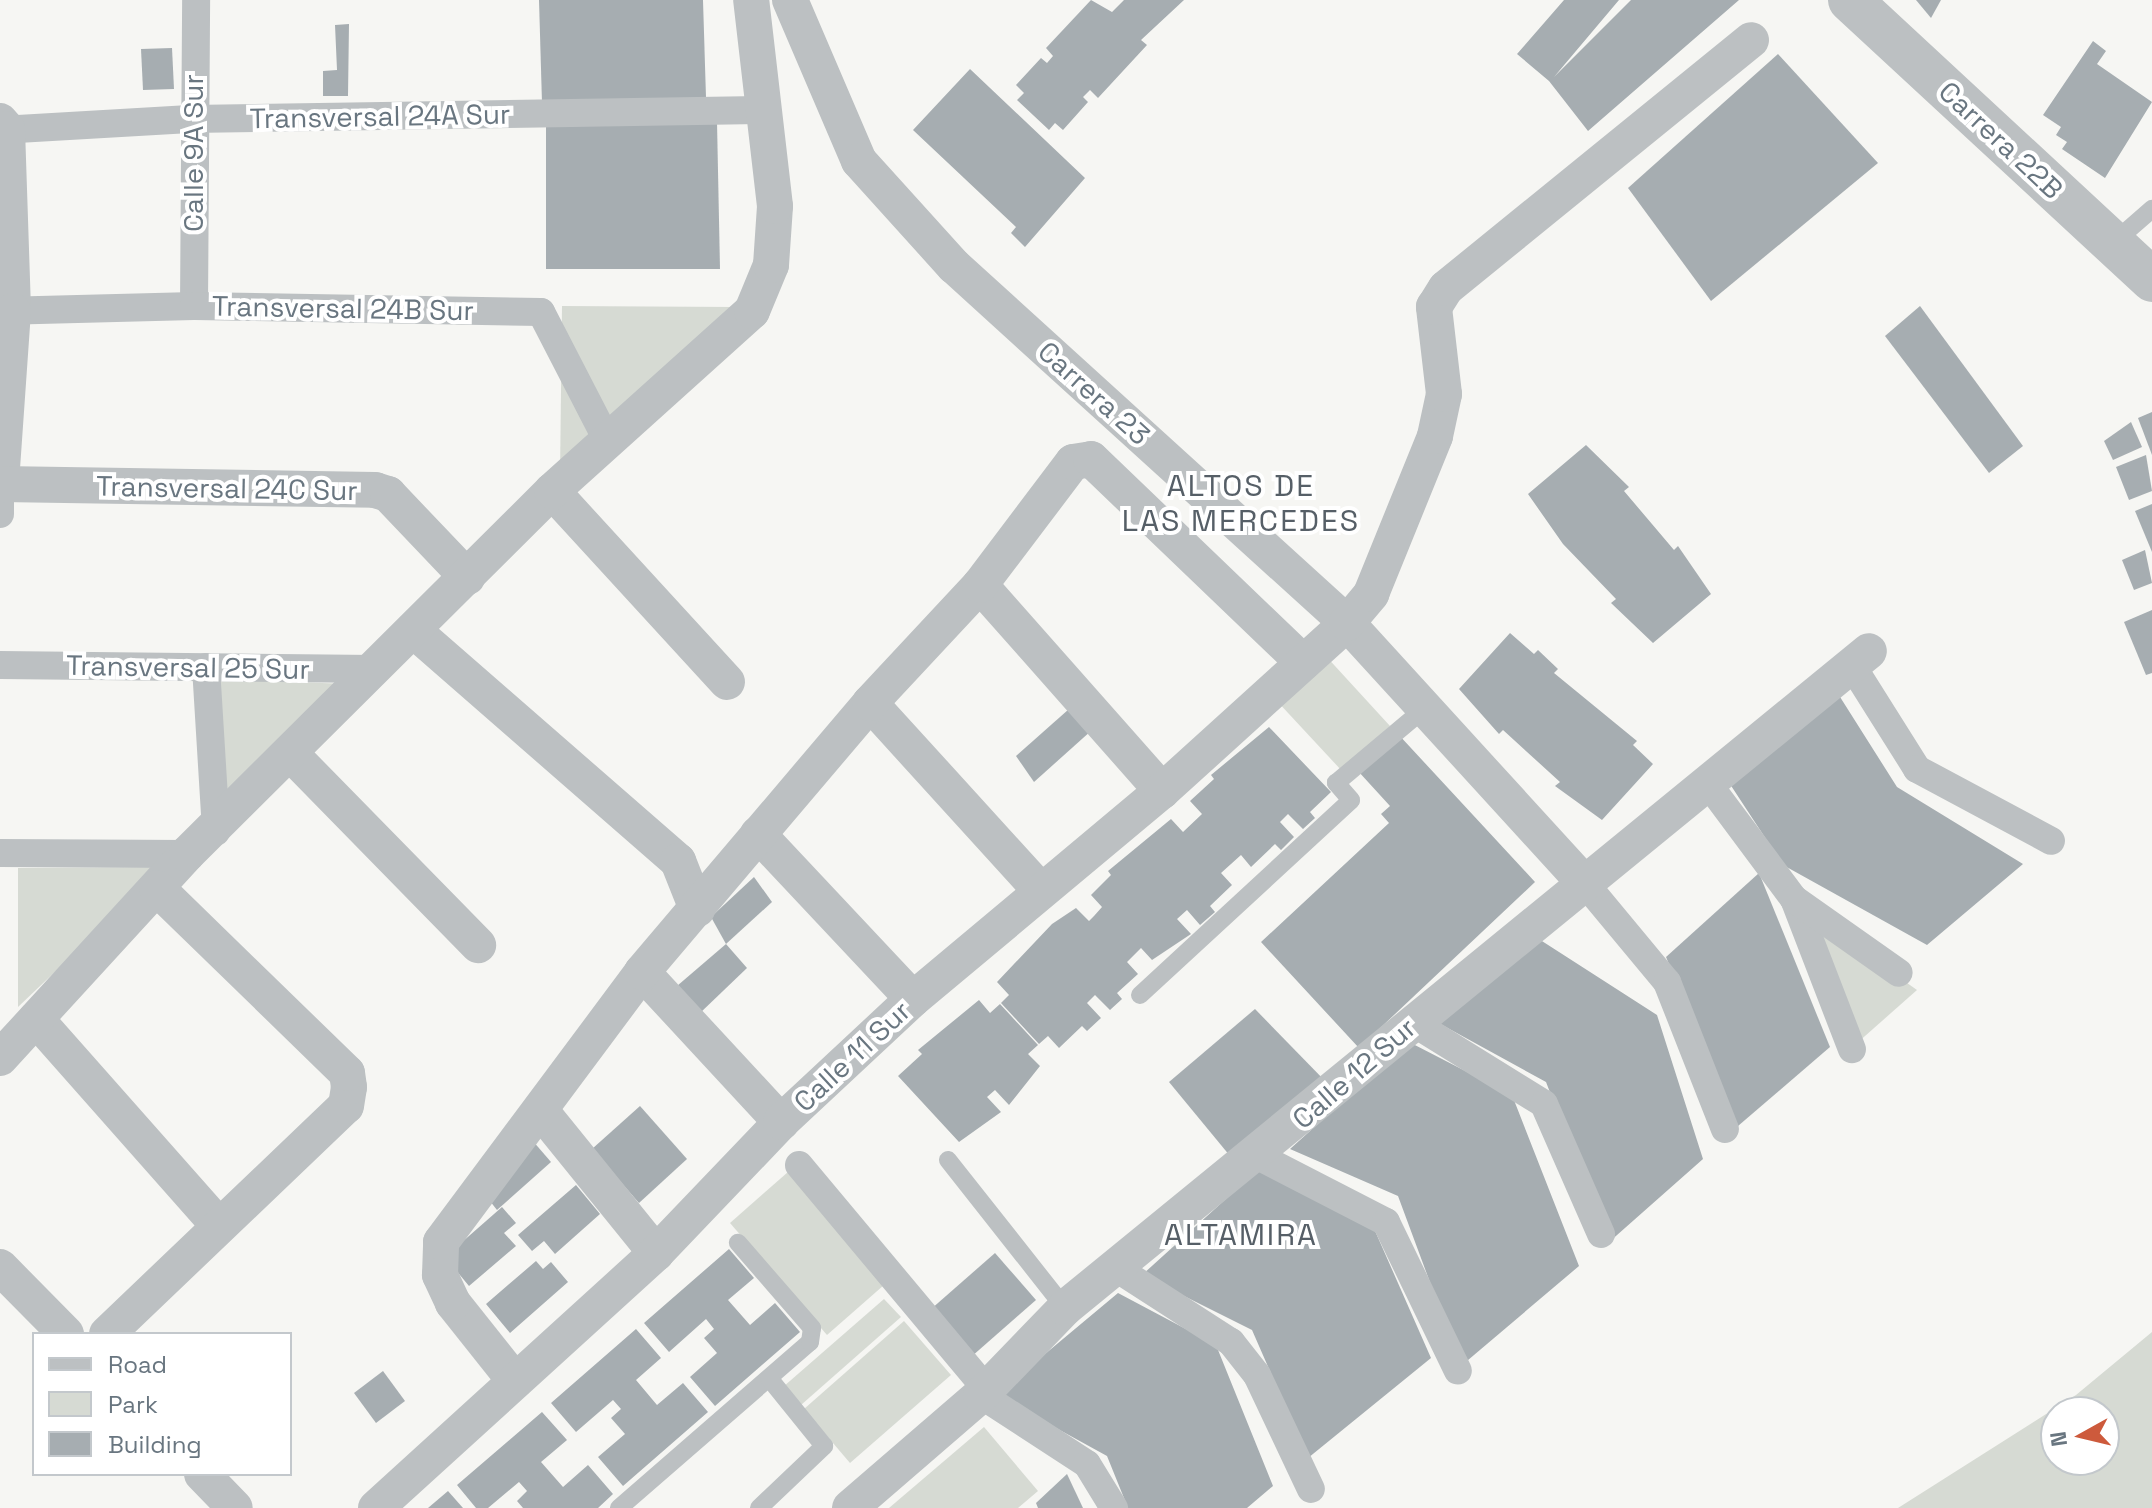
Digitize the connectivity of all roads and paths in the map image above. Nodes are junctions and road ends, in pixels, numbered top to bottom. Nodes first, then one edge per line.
1 (196, 0) edge
2 (751, 0) edge
3 (790, 0) edge
4 (1850, 0) edge
5 (1751, 40) dead end
6 (760, 110) junction
7 (190, 119) junction
8 (2, 127) edge
9 (2152, 209) edge
10 (2113, 243) junction
11 (2152, 280) edge
12 (194, 306) junction
13 (6, 311) edge
14 (607, 440) junction
15 (0, 484) edge
16 (552, 491) junction
17 (0, 514) edge
18 (467, 577) junction
19 (980, 585) junction
20 (1347, 623) junction
21 (413, 630) junction
22 (1860, 658) joint
23 (1303, 662) junction
24 (0, 665) edge
25 (206, 667) junction
26 (375, 669) junction
27 (727, 682) dead end
28 (870, 703) junction
29 (1425, 708) junction
30 (290, 753) junction
31 (1706, 781) junction
32 (1162, 791) junction
33 (216, 832) junction
34 (758, 834) junction
35 (2051, 841) dead end
36 (0, 853) edge
37 (187, 854) junction
38 (1588, 887) junction
39 (157, 888) junction
40 (1040, 890) junction
41 (1794, 899) junction
42 (697, 909) junction
43 (478, 945) dead end
44 (642, 972) junction
45 (1899, 973) dead end
46 (1140, 995) dead end
47 (913, 999) junction
48 (36, 1019) junction
49 (1412, 1022) junction
50 (1852, 1049) dead end
51 (0, 1058) edge
52 (541, 1111) junction
53 (781, 1122) junction
54 (1725, 1129) dead end
55 (1258, 1156) junction
56 (948, 1160) dead end
57 (799, 1165) dead end
58 (218, 1225) junction
59 (1601, 1234) dead end
60 (738, 1243) dead end
61 (656, 1253) junction
62 (1116, 1268) junction
63 (2, 1271) edge
64 (1065, 1308) junction
65 (64, 1332) edge
66 (109, 1332) edge
67 (1458, 1371) dead end
68 (769, 1378) junction
69 (515, 1381) junction
70 (983, 1392) junction
71 (204, 1476) edge
72 (1311, 1489) dead end
73 (235, 1508) edge
74 (376, 1508) edge
75 (619, 1508) edge
76 (759, 1508) edge
77 (850, 1508) edge
78 (1114, 1508) edge

1 - 7 street, Calle 9A Sur
2 - 6 street
3 - 20 street, Carrera 23
4 - 10 street, Carrera 22B
5 - 20 street, Calle 11 Sur
6 - 7 street, Transversal 24A Sur
6 - 14 street
7 - 8 street, Transversal 24A Sur
7 - 12 street, Calle 9A Sur
8 - 13 street
9 - 10 lane
10 - 11 street, Carrera 22B
12 - 13 street, Transversal 24B Sur
12 - 14 street, Transversal 24B Sur
13 - 15 street
14 - 16 street
15 - 17 street
15 - 18 street, Transversal 24C Sur
16 - 18 street
16 - 27 street
18 - 21 street
19 - 23 street
19 - 28 street
19 - 32 street
20 - 23 street, Calle 11 Sur
20 - 29 street, Carrera 23
21 - 26 street
21 - 42 street
22 - 31 street, Calle 12 Sur
22 - 35 street
23 - 32 street, Calle 11 Sur
24 - 25 street, Transversal 25 Sur
25 - 26 street, Transversal 25 Sur
25 - 33 street
26 - 30 street
28 - 34 street
28 - 40 street
29 - 38 street, Carrera 23
29 - 46 lane
30 - 33 street
30 - 43 street
31 - 38 street, Calle 12 Sur
31 - 41 street
32 - 40 street, Calle 11 Sur
33 - 37 street
34 - 42 street
34 - 47 street
36 - 37 street
37 - 39 street
38 - 49 street, Calle 12 Sur
38 - 54 street
39 - 48 street
39 - 58 street
40 - 47 street, Calle 11 Sur
41 - 45 street
41 - 50 street
42 - 44 street
44 - 52 street
44 - 53 street
47 - 53 street, Calle 11 Sur
48 - 51 street
48 - 58 street
49 - 55 street, Calle 12 Sur
49 - 59 street
52 - 61 street
52 - 69 street
53 - 61 street, Calle 11 Sur
55 - 62 street, Calle 12 Sur
55 - 67 street
56 - 64 lane
57 - 70 street
58 - 66 street
60 - 68 lane
61 - 69 street, Calle 11 Sur
62 - 64 street, Calle 12 Sur
62 - 72 street
63 - 65 street
64 - 70 street, Calle 12 Sur
68 - 75 lane
68 - 76 lane
69 - 74 street, Calle 11 Sur
70 - 77 street, Calle 12 Sur
70 - 78 street
71 - 73 street

